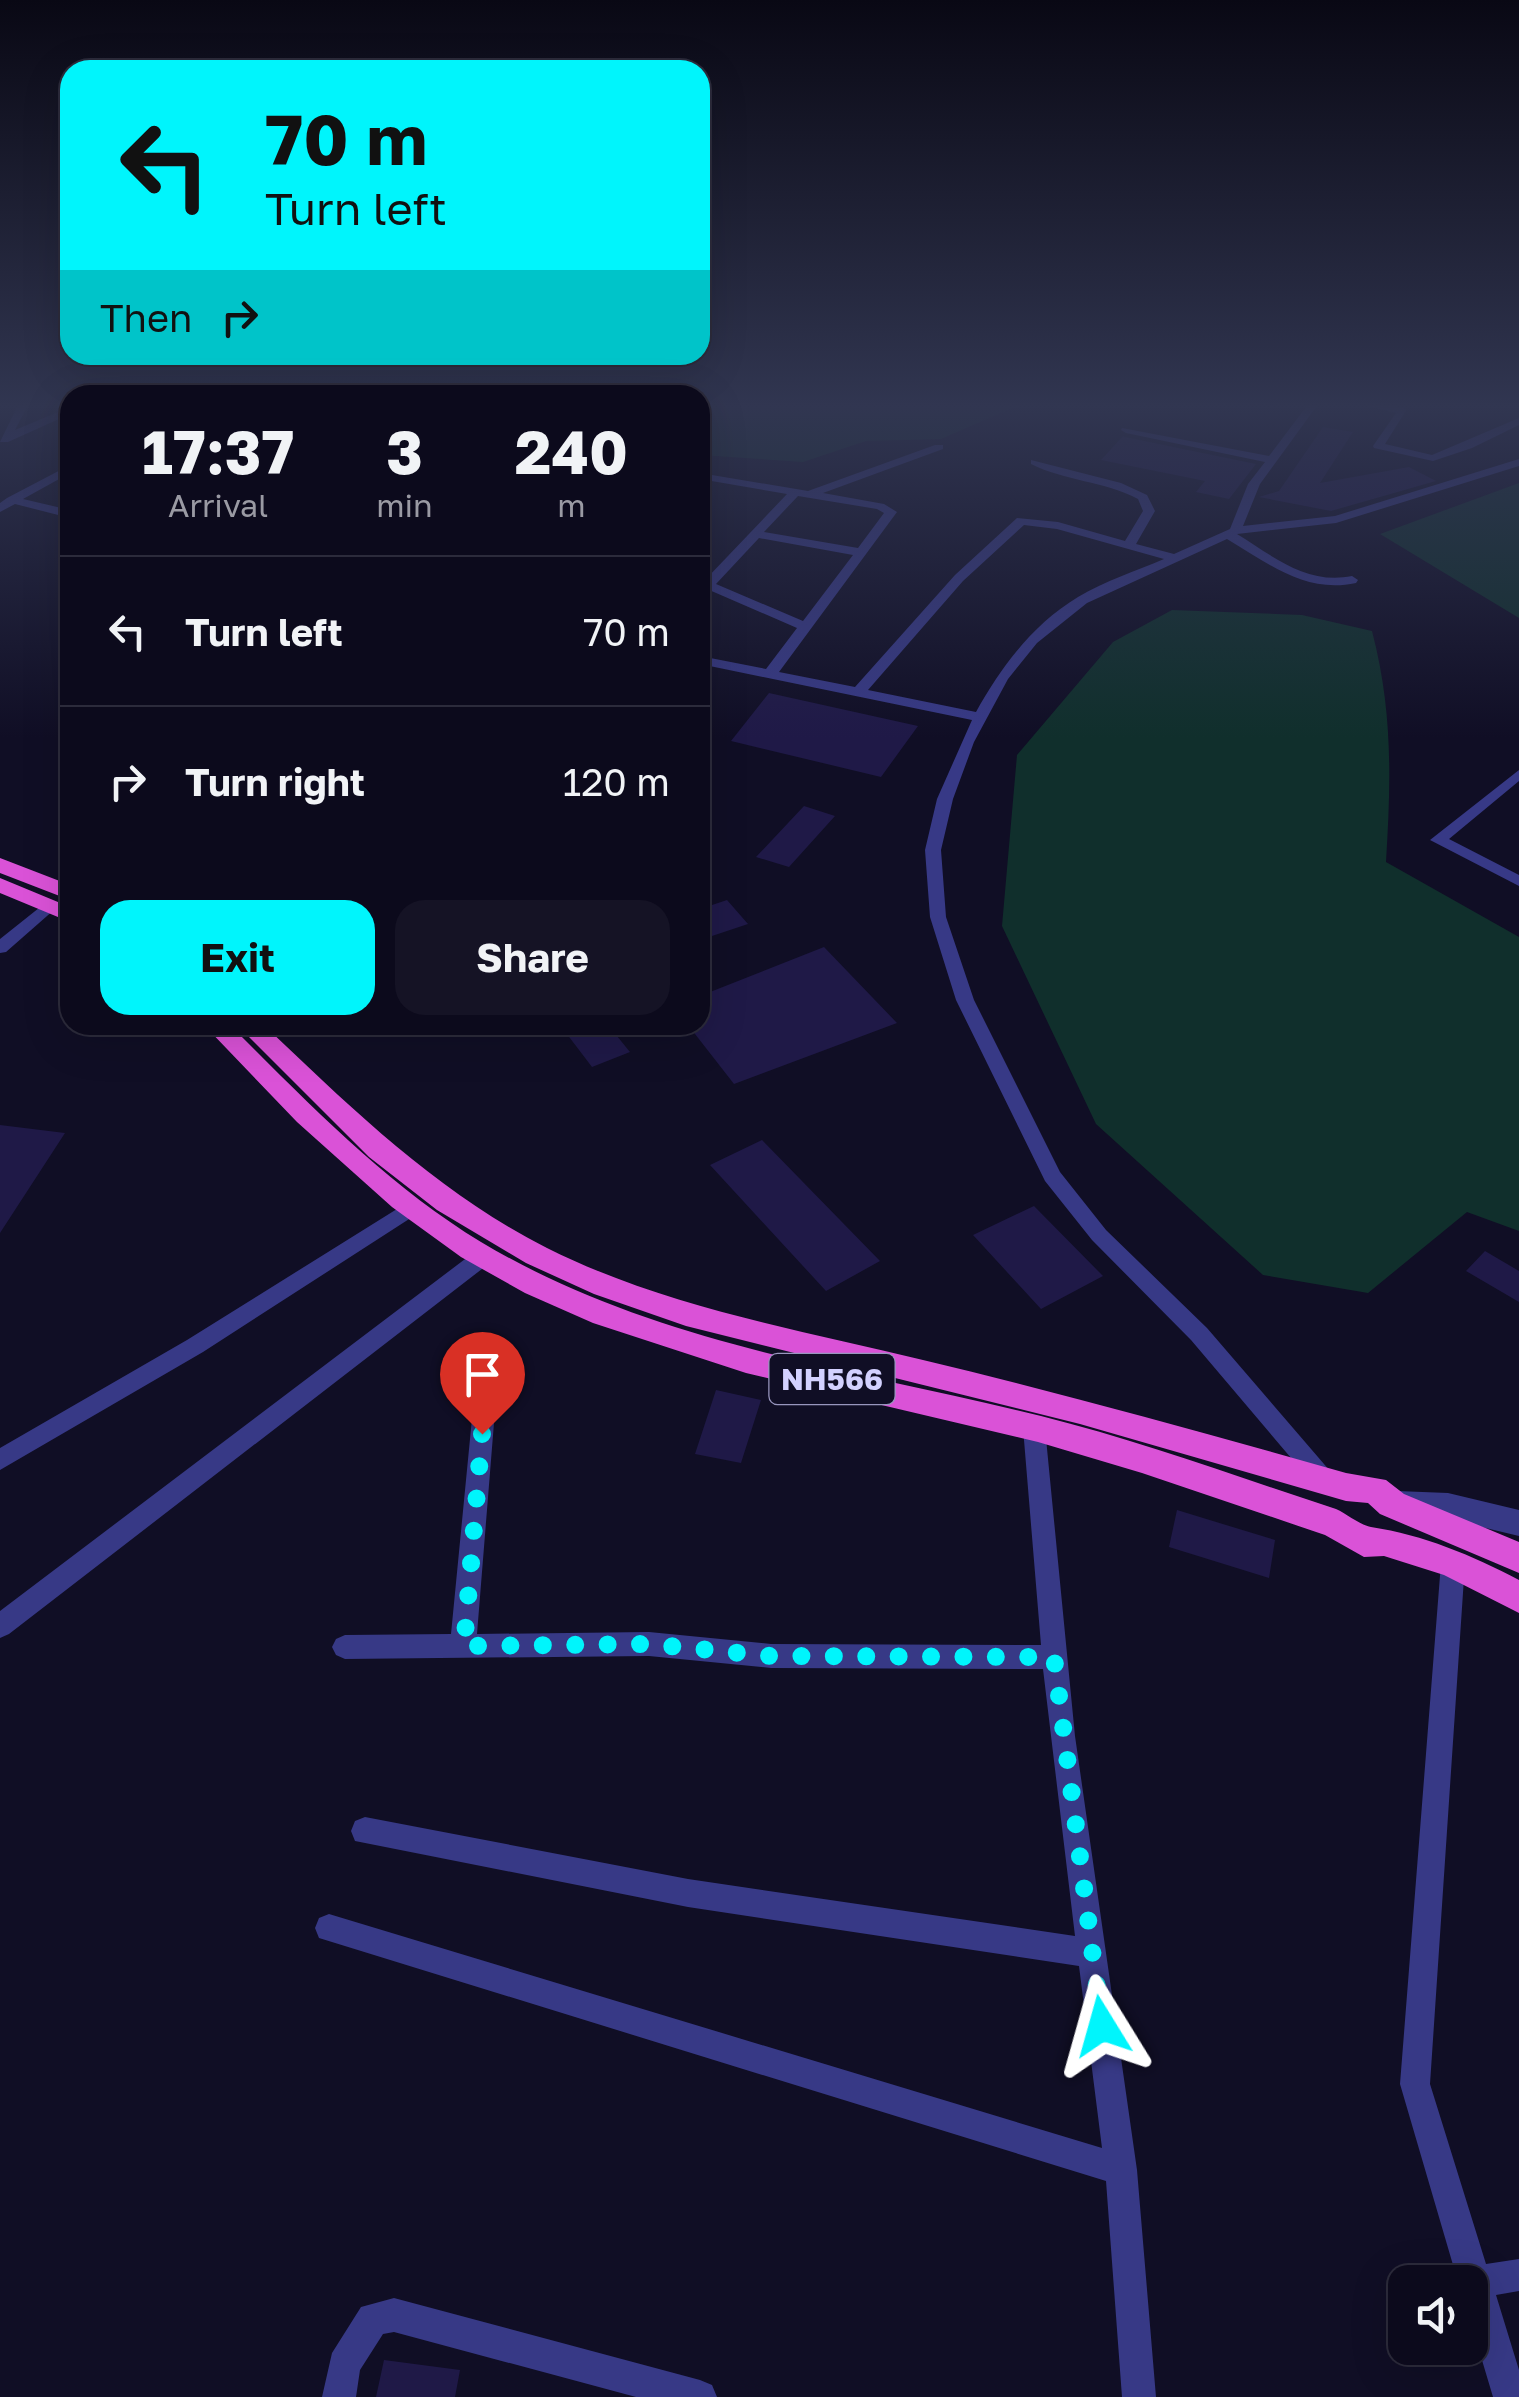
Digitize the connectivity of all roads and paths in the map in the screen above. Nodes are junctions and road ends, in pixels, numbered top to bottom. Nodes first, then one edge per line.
1 (777, 515) edge
2 (888, 515) edge
3 (1147, 515) edge
4 (1240, 515) edge
5 (1349, 515) edge
6 (1232, 532) junction
7 (756, 534) junction
8 (1130, 545) junction
9 (859, 552) junction
10 (1176, 558) junction
11 (710, 577) edge
12 (1352, 580) dead end
13 (710, 586) edge
14 (804, 626) junction
15 (710, 659) edge
16 (770, 674) junction
17 (859, 692) junction
18 (980, 717) junction
19 (1519, 774) edge
20 (0, 865) edge
21 (1519, 880) edge
22 (0, 885) edge
23 (60, 902) edge
24 (60, 903) edge
25 (60, 906) edge
26 (0, 948) edge
27 (226, 1035) edge
28 (259, 1035) edge
29 (413, 1207) junction
30 (484, 1256) junction
31 (485, 1398) dead end
32 (1034, 1428) junction
33 (0, 1460) edge
34 (1334, 1483) junction
35 (1392, 1504) junction
36 (1519, 1523) edge
37 (1336, 1524) junction
38 (1384, 1541) junction
39 (1519, 1558) edge
40 (1452, 1563) junction
41 (1519, 1597) edge
42 (0, 1626) edge
43 (464, 1646) junction
44 (345, 1647) dead end
45 (1054, 1657) junction
46 (365, 1831) dead end
47 (329, 1928) dead end
48 (1092, 1954) junction
49 (1121, 2170) junction
50 (1469, 2265) edge
51 (1519, 2274) edge
52 (1488, 2280) edge
53 (1488, 2327) edge
54 (339, 2397) edge
55 (700, 2397) edge
56 (1139, 2397) edge
57 (1510, 2397) edge

1 - 7 street
2 - 9 street
3 - 8 street
4 - 6 street
5 - 6 street
6 - 10 street
6 - 12 street
7 - 9 street
7 - 11 street
8 - 10 street
8 - 17 street
9 - 14 street
10 - 18 street
13 - 14 street
14 - 16 street
15 - 16 street
16 - 17 street
17 - 18 street
18 - 34 street
19 - 21 street
20 - 23 highway
22 - 24 highway
25 - 26 street
27 - 29 highway, NH566
28 - 34 highway, NH566
29 - 30 highway, NH566
29 - 33 street
30 - 32 highway, NH566
30 - 42 street
31 - 43 street
32 - 37 highway, NH566
32 - 45 street
34 - 35 highway, NH566
34 - 37 highway
35 - 36 street
35 - 38 highway
35 - 39 highway, NH566
37 - 38 highway, NH566
38 - 40 highway, NH566
40 - 41 highway, NH566
40 - 50 street
43 - 44 street
43 - 45 street
45 - 48 street
46 - 48 street
47 - 49 street
48 - 49 street
49 - 56 street
51 - 52 street
53 - 57 street
54 - 55 street

